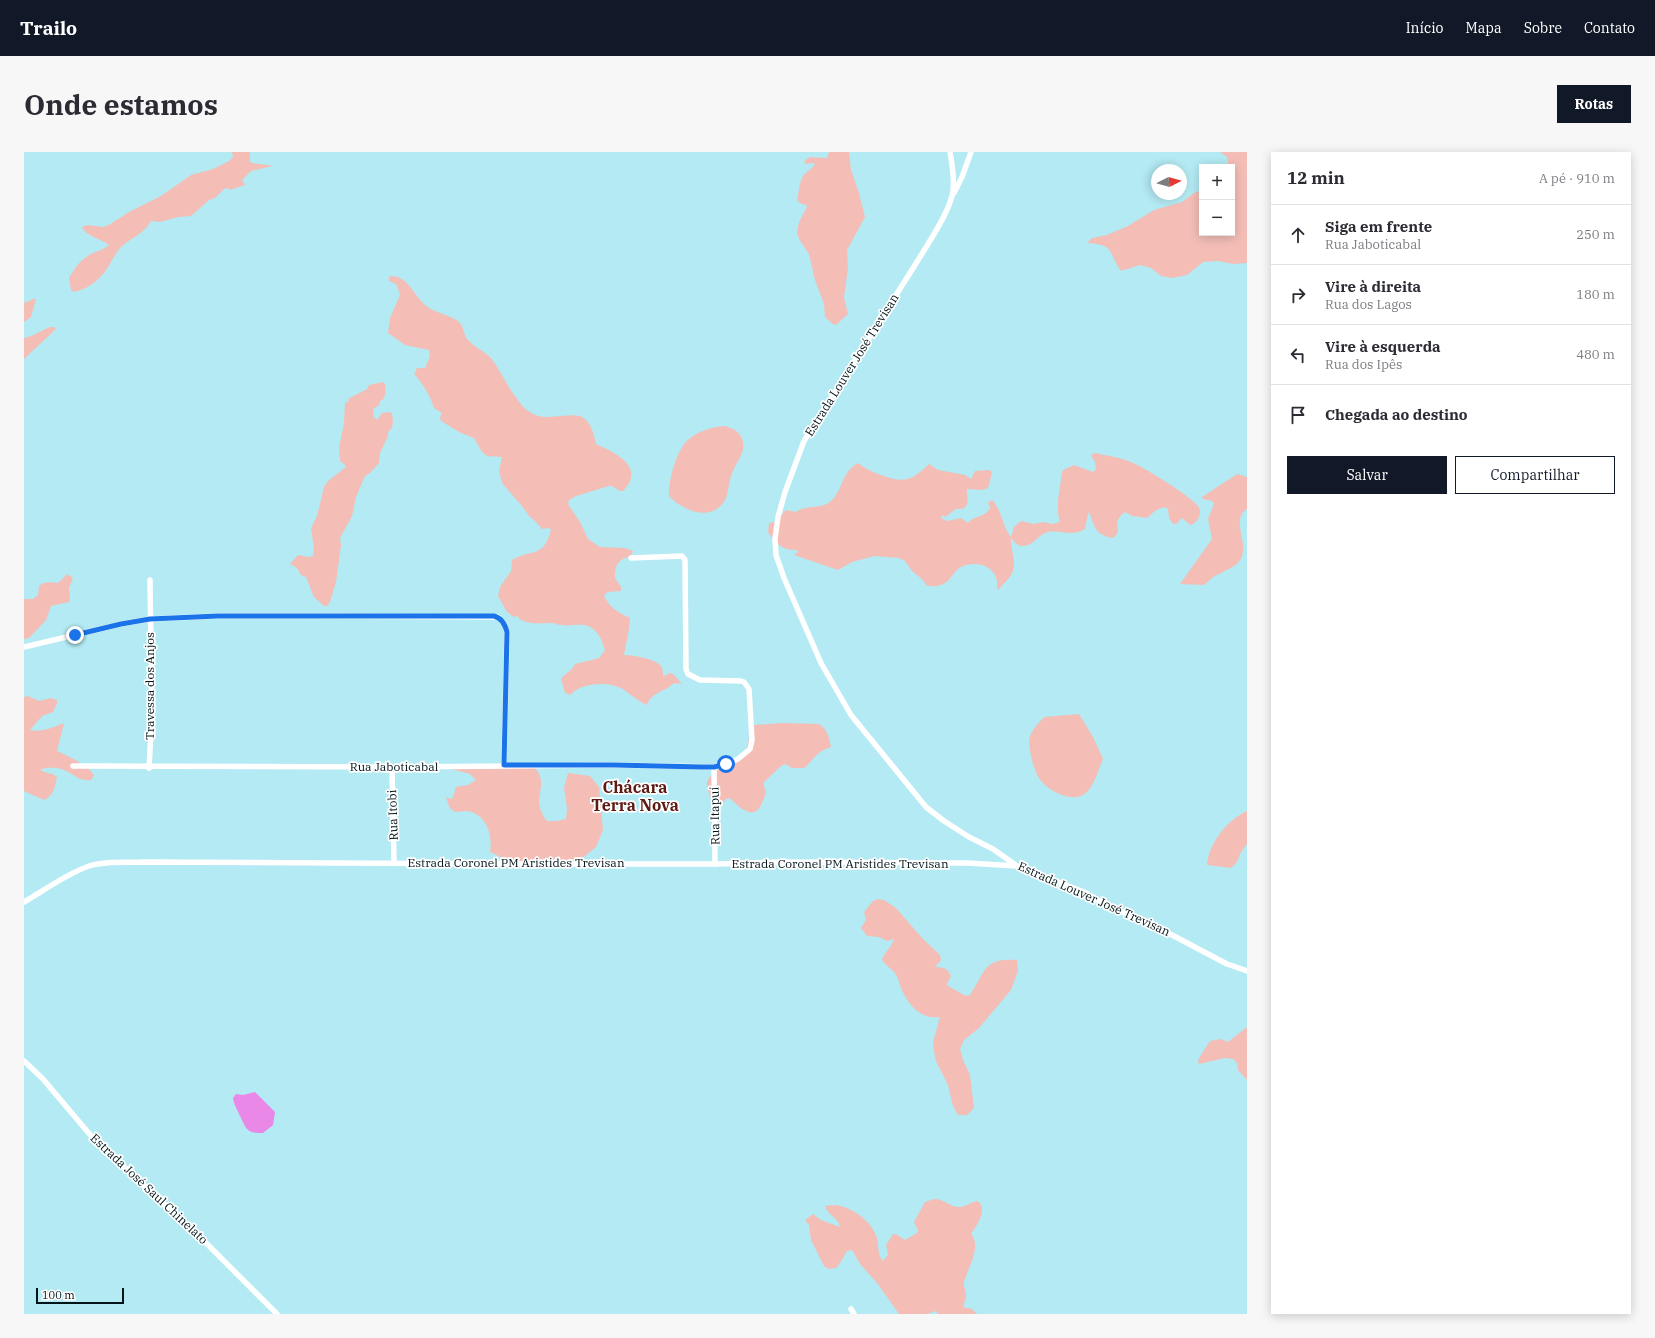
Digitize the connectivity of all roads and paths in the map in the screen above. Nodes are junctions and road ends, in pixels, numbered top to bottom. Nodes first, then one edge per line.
1 (950, 152) edge
2 (971, 152) edge
3 (953, 195) junction
4 (631, 558) dead end
5 (150, 580) dead end
6 (150, 619) junction
7 (24, 647) edge
8 (504, 765) junction
9 (73, 766) dead end
10 (392, 767) junction
11 (714, 767) junction
12 (149, 768) junction
13 (394, 862) junction
14 (715, 864) junction
15 (1017, 866) junction
16 (24, 902) edge
17 (1247, 971) edge
18 (24, 1061) edge
19 (277, 1314) edge

1 - 3 street, Estrada Louver José Trevisan
2 - 3 street
3 - 15 street, Estrada Louver José Trevisan
4 - 11 street, Rua Jaboticabal
5 - 6 street, Travessa dos Anjos
6 - 7 street
6 - 8 street
6 - 12 street, Travessa dos Anjos
8 - 10 street, Rua Jaboticabal
8 - 11 street, Rua Jaboticabal
9 - 12 street, Rua Jaboticabal
10 - 12 street, Rua Jaboticabal
10 - 13 street, Rua Itobi
11 - 14 street, Rua Itapuí
13 - 14 street, Estrada Coronel PM Aristides Trevisan
13 - 16 street, Estrada Coronel PM Aristides Trevisan
14 - 15 street, Estrada Coronel PM Aristides Trevisan
15 - 17 street, Estrada Louver José Trevisan
18 - 19 street, Estrada José Saul Chinelato

